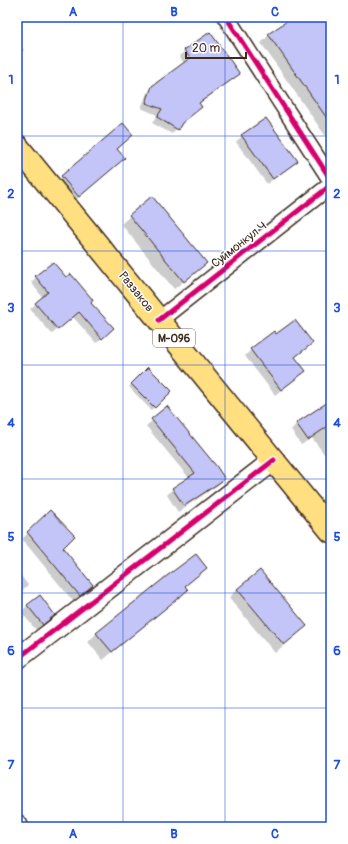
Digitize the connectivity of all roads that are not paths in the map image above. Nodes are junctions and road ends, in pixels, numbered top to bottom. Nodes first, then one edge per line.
1 (226, 17) edge
2 (17, 146) edge
3 (331, 180) edge
4 (331, 185) edge
5 (159, 320) junction
6 (274, 460) junction
7 (331, 531) edge
8 (17, 659) edge

1 - 3 street
2 - 5 main road, Раззаков / М-096
4 - 5 street, Суймонкул Ч
5 - 6 main road, Раззаков / М-096
6 - 7 main road, Раззаков / М-096
6 - 8 street

